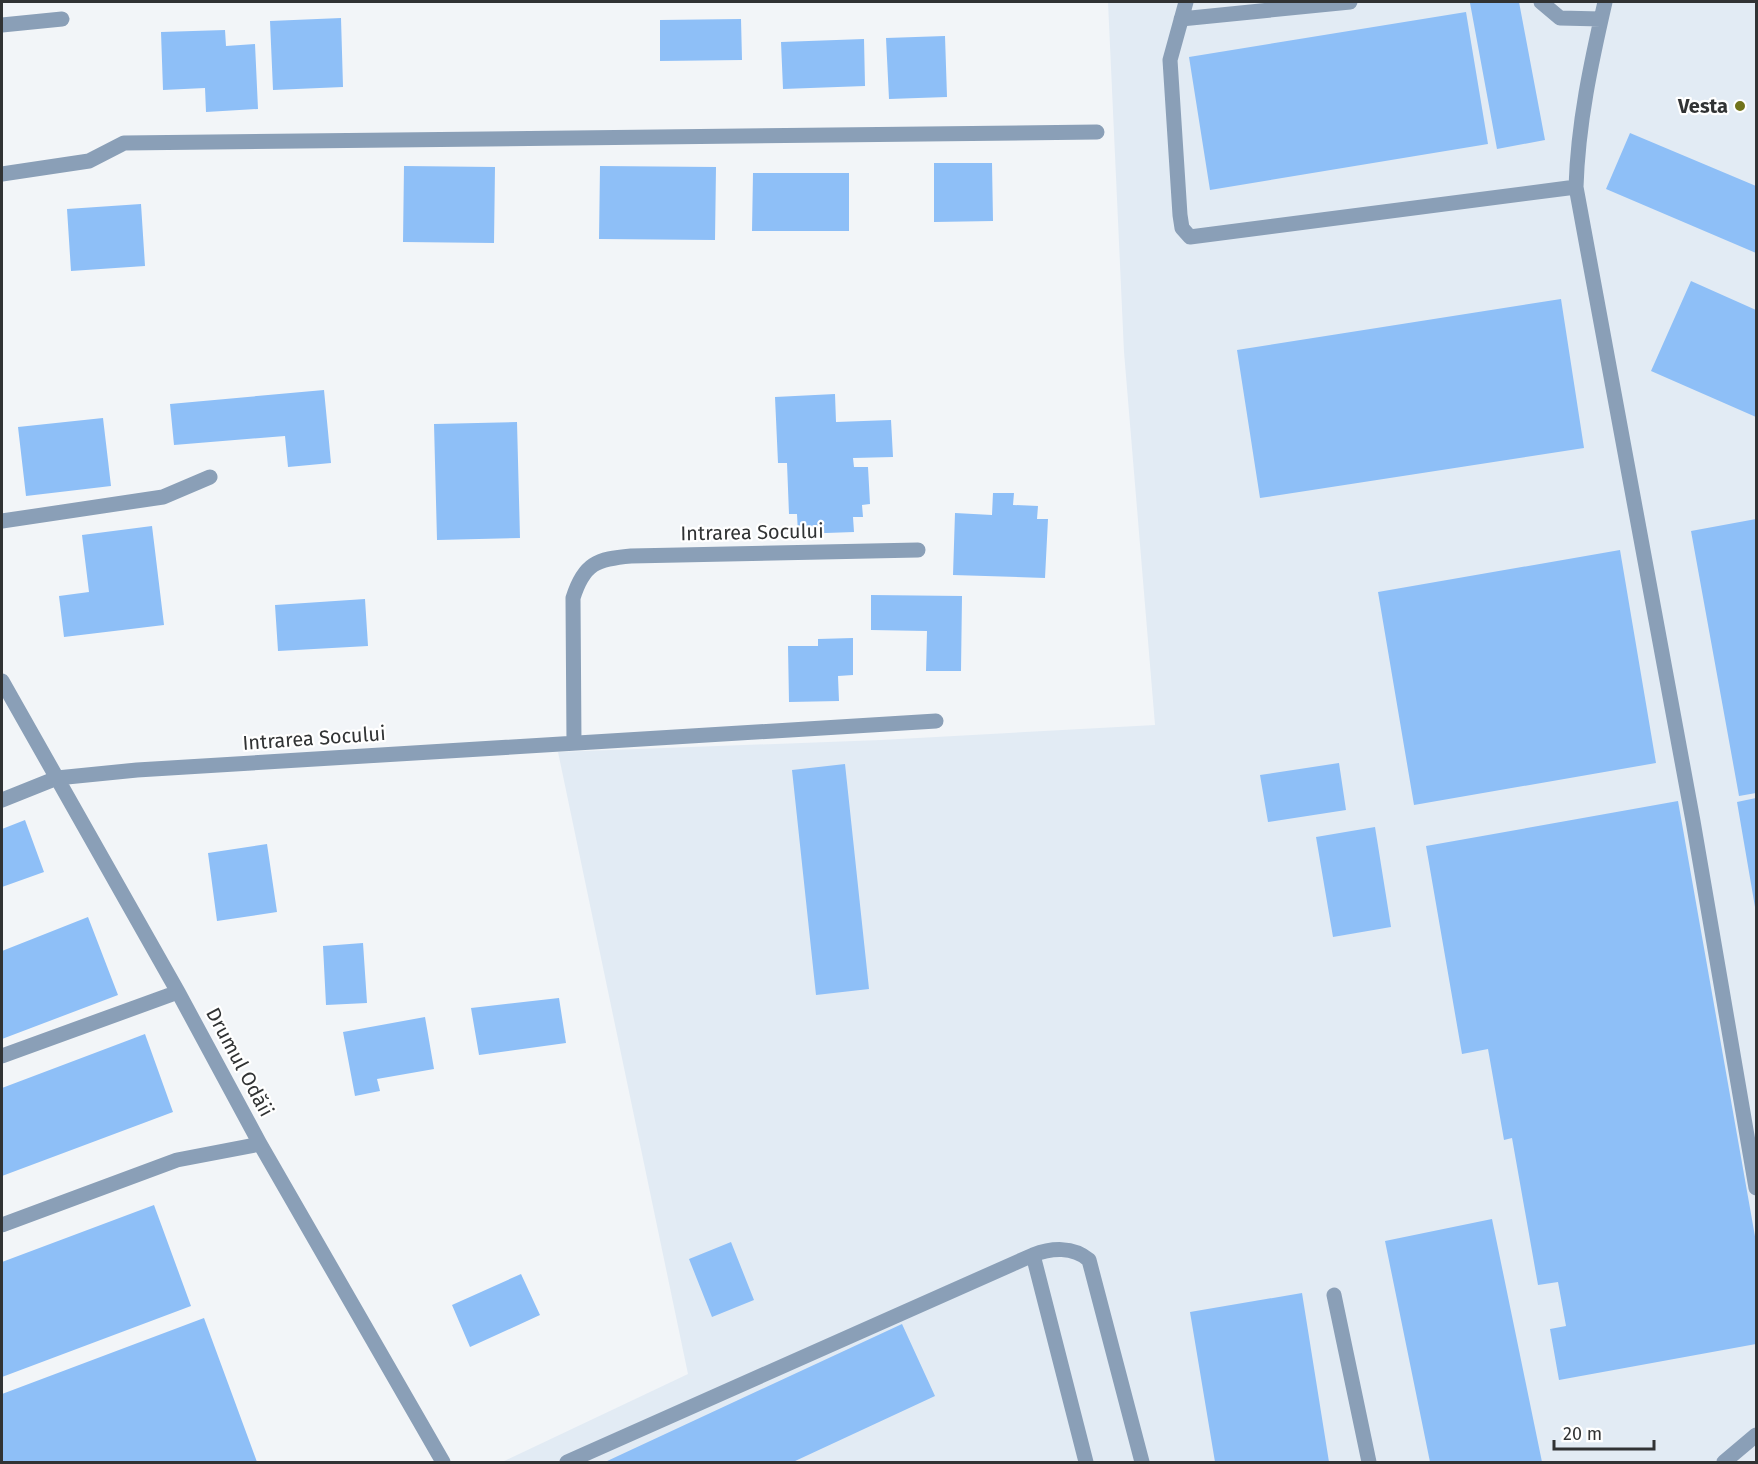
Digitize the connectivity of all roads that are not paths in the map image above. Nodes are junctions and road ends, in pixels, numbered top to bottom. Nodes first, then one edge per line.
1 (1186, 2) edge
2 (1350, 2) edge
3 (1541, 2) edge
4 (1605, 2) edge
5 (62, 18) dead end
6 (1181, 19) junction
7 (1601, 19) junction
8 (2, 25) edge
9 (1097, 132) dead end
10 (2, 174) edge
11 (1576, 187) junction
12 (210, 477) dead end
13 (2, 521) edge
14 (918, 550) dead end
15 (2, 681) edge
16 (936, 722) dead end
17 (573, 742) junction
18 (57, 778) junction
19 (2, 800) edge
20 (178, 992) junction
21 (2, 1056) edge
22 (260, 1144) junction
23 (1756, 1188) edge
24 (2, 1226) edge
25 (1033, 1255) junction
26 (1334, 1295) dead end
27 (1756, 1435) edge
28 (443, 1462) edge
29 (567, 1462) edge
30 (1086, 1462) edge
31 (1142, 1462) edge
32 (1369, 1462) edge
33 (1724, 1462) edge

1 - 6 street
2 - 6 street
3 - 7 street
4 - 7 street
5 - 8 street
6 - 11 street
7 - 11 street
9 - 10 street
11 - 23 street
12 - 13 street
14 - 17 street, Intrarea Socului
15 - 18 street, Drumul Odăii
16 - 17 street, Intrarea Socului
17 - 18 street, Intrarea Socului
18 - 19 street, Intrarea Socului
18 - 20 street, Drumul Odăii
20 - 21 street
20 - 22 street, Drumul Odăii
22 - 24 street
22 - 28 street, Drumul Odăii
25 - 29 street
25 - 30 street
25 - 31 street
26 - 32 street
27 - 33 street

